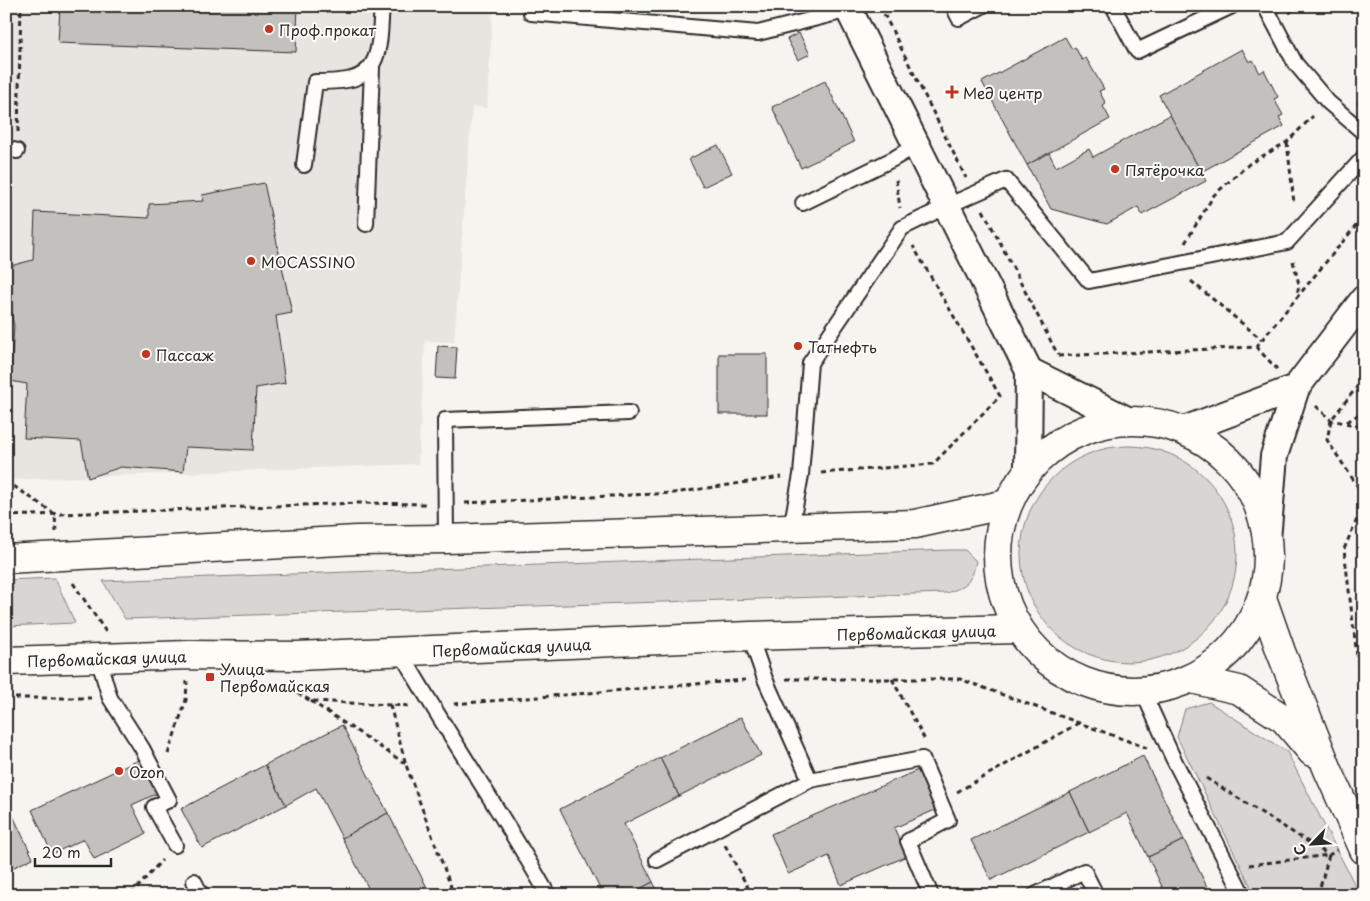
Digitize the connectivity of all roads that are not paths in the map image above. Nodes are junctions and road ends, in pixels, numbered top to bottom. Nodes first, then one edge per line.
1 (382, 6) edge
2 (953, 6) edge
3 (982, 6) edge
4 (1112, 6) edge
5 (1232, 6) edge
6 (1266, 6) edge
7 (852, 8) edge
8 (531, 13) dead end
9 (372, 68) junction
10 (1364, 133) edge
11 (916, 145) junction
12 (1364, 157) edge
13 (304, 164) dead end
14 (803, 203) dead end
15 (947, 206) junction
16 (366, 224) dead end
17 (1364, 299) edge
18 (1028, 371) junction
19 (1296, 388) junction
20 (629, 413) dead end
21 (1127, 420) junction
22 (1184, 430) junction
23 (1028, 468) junction
24 (1007, 504) junction
25 (791, 528) junction
26 (446, 539) junction
27 (1267, 540) junction
28 (6, 559) edge
29 (1262, 598) junction
30 (1017, 629) junction
31 (750, 636) junction
32 (400, 651) junction
33 (98, 658) junction
34 (6, 661) edge
35 (1192, 678) junction
36 (1143, 692) junction
37 (1328, 770) junction
38 (810, 780) junction
39 (1361, 844) edge
40 (175, 845) road end
41 (656, 860) dead end
42 (194, 881) dead end
43 (201, 895) edge
44 (548, 895) edge
45 (931, 895) edge
46 (1035, 895) edge
47 (1096, 895) edge
48 (1243, 895) edge

1 - 9 lane
2 - 3 lane
4 - 5 lane
6 - 10 lane
7 - 8 lane
7 - 11 street
9 - 13 lane
9 - 16 lane
11 - 14 lane
11 - 15 street
12 - 15 lane
15 - 18 street
15 - 25 lane
17 - 19 street
18 - 21 street
18 - 23 street
19 - 22 street
19 - 27 street
20 - 26 lane
21 - 22 main road
21 - 23 main road
22 - 27 main road
23 - 24 main road
24 - 25 main road
24 - 30 main road
25 - 26 main road
26 - 28 main road
27 - 29 main road
29 - 35 main road
29 - 37 main road
30 - 31 main road, Первомайская улица
30 - 36 main road
31 - 32 main road, Первомайская улица
31 - 38 lane
32 - 33 main road, Первомайская улица
32 - 44 lane
33 - 34 main road, Первомайская улица
33 - 40 lane
35 - 36 main road
35 - 37 main road
36 - 48 lane
37 - 39 main road
38 - 41 lane
38 - 45 lane
42 - 43 lane
46 - 47 lane

